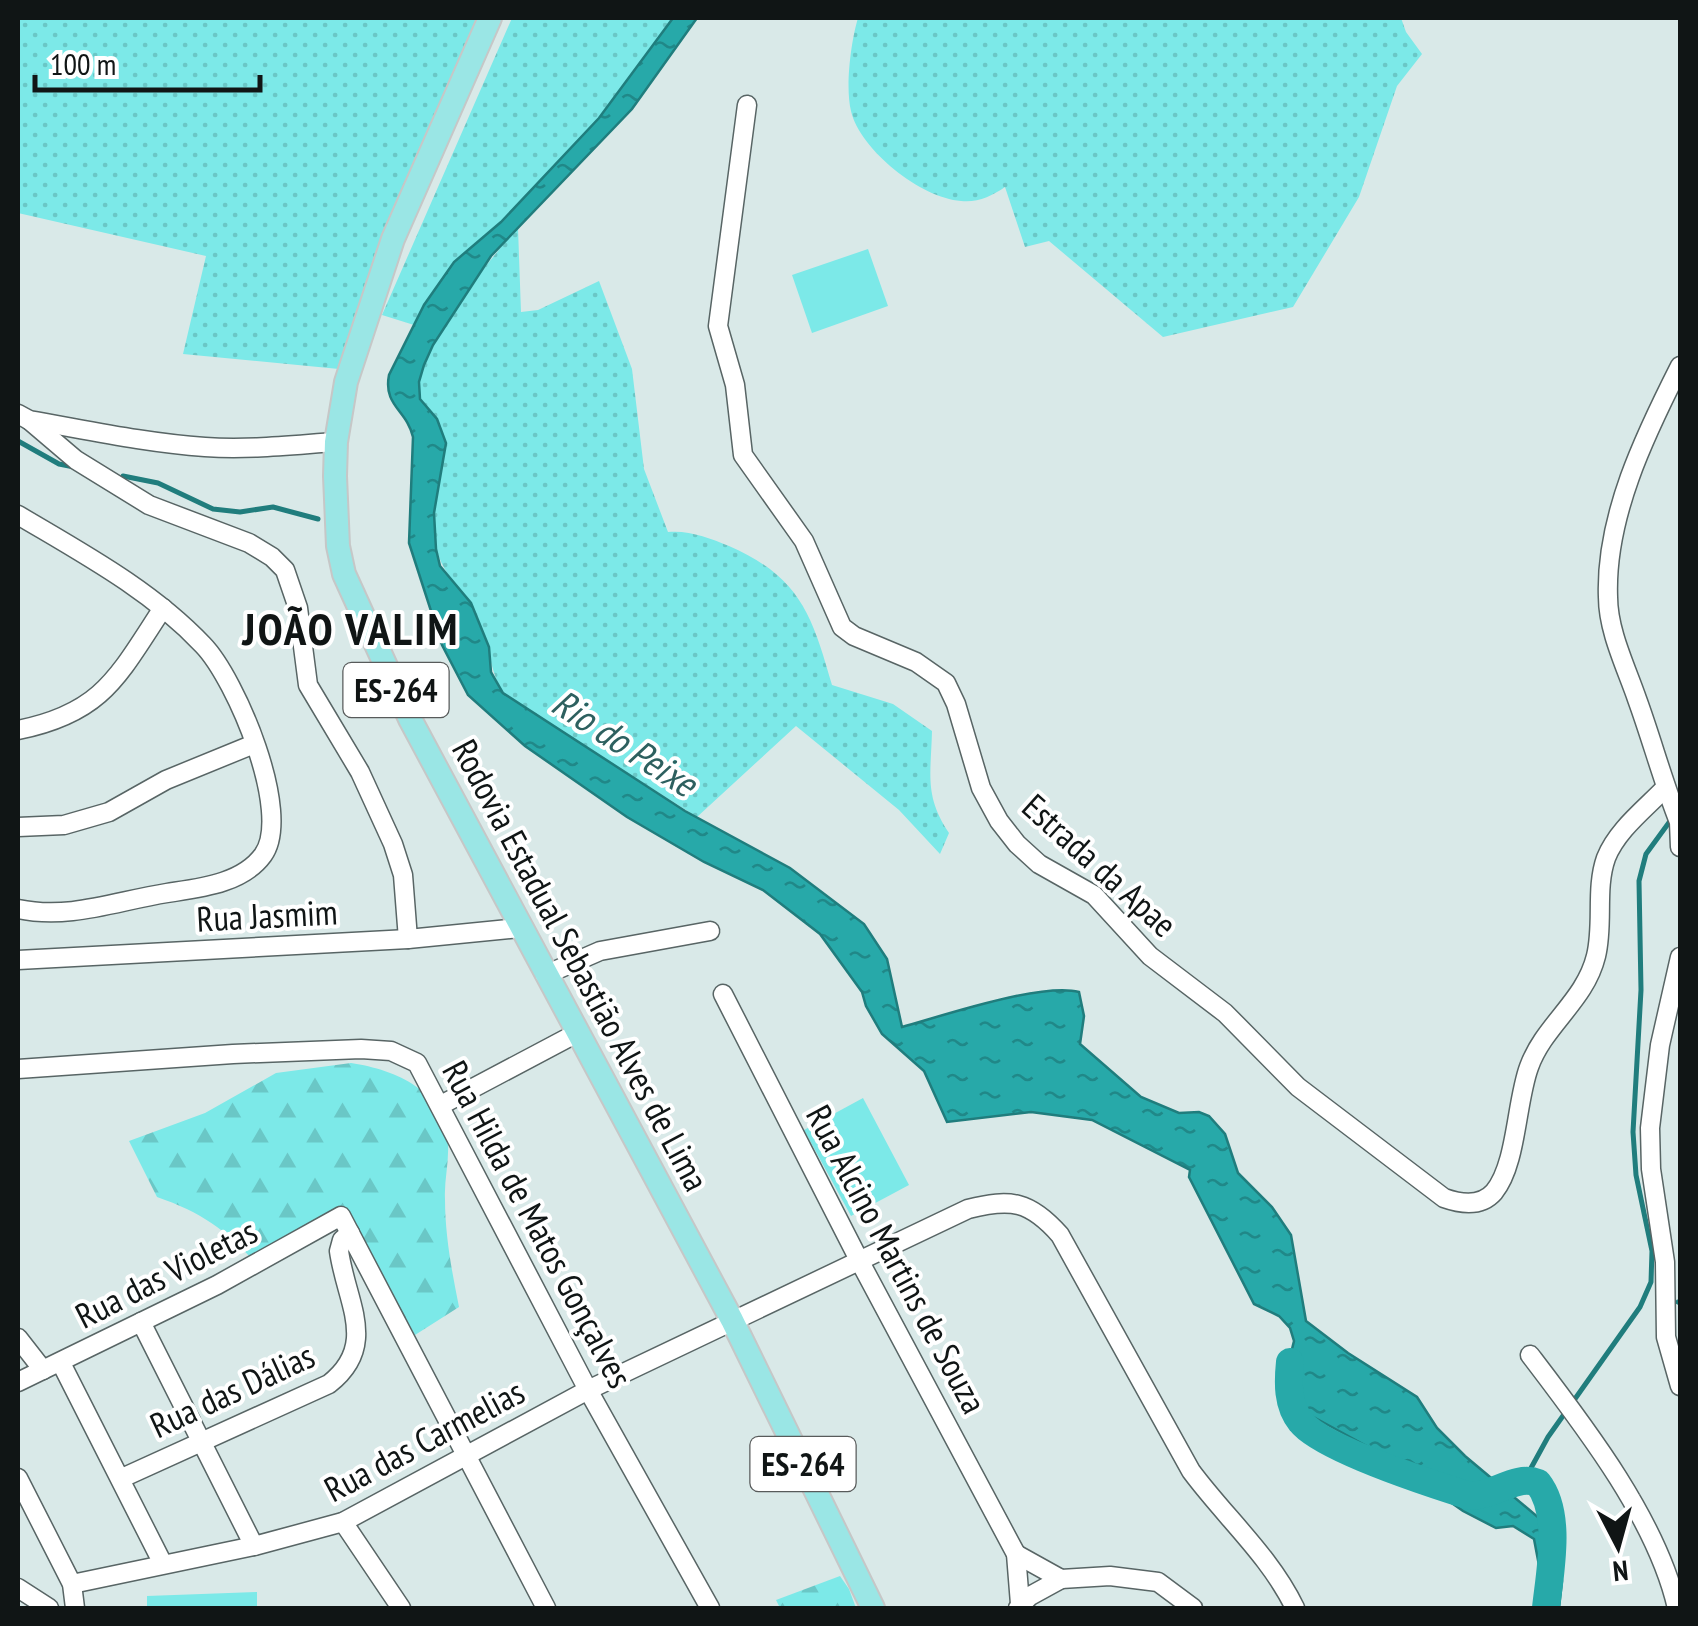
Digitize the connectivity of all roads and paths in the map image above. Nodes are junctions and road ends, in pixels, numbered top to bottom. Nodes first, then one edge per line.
1 (490, 18) edge
2 (747, 105) dead end
3 (1680, 366) edge
4 (23, 417) edge
5 (336, 442) junction
6 (18, 515) edge
7 (163, 608) junction
8 (18, 730) edge
9 (254, 744) junction
10 (1672, 805) edge
11 (18, 827) edge
12 (1680, 847) edge
13 (18, 910) edge
14 (519, 928) junction
15 (710, 930) dead end
16 (408, 939) junction
17 (1680, 956) edge
18 (18, 960) edge
19 (544, 975) junction
20 (1676, 993) edge
21 (722, 994) dead end
22 (577, 1033) junction
23 (18, 1069) edge
24 (441, 1105) junction
25 (346, 1225) junction
26 (858, 1260) junction
27 (732, 1320) junction
28 (141, 1322) junction
29 (18, 1338) edge
30 (1530, 1355) dead end
31 (52, 1366) junction
32 (18, 1382) edge
33 (1680, 1386) edge
34 (588, 1390) junction
35 (201, 1440) junction
36 (467, 1455) junction
37 (18, 1478) edge
38 (122, 1478) junction
39 (343, 1522) junction
40 (254, 1546) junction
41 (1016, 1554) junction
42 (163, 1564) junction
43 (1062, 1579) junction
44 (72, 1584) junction
45 (18, 1588) edge
46 (1019, 1606) edge
47 (48, 1608) edge
48 (75, 1608) edge
49 (401, 1608) edge
50 (546, 1608) edge
51 (710, 1608) edge
52 (873, 1608) edge
53 (1193, 1608) edge
54 (1295, 1608) edge
55 (1677, 1608) edge

1 - 5 main road, Rodovia Estadual Sebastião Alves de Lima / ES-264
2 - 10 street, Estrada da Apae
3 - 10 street
4 - 5 street
4 - 16 street
5 - 14 main road, Rodovia Estadual Sebastião Alves de Lima / ES-264
6 - 7 street
7 - 8 street
7 - 9 street
9 - 11 street
9 - 13 street
10 - 12 street
14 - 16 street, Rua Jasmim
14 - 19 main road, Rodovia Estadual Sebastião Alves de Lima / ES-264
15 - 19 street
16 - 18 street, Rua Jasmim
17 - 20 street
19 - 22 main road, Rodovia Estadual Sebastião Alves de Lima / ES-264
20 - 33 street
21 - 26 street, Rua Alcino Martins de Souza
22 - 24 street
22 - 27 main road, Rodovia Estadual Sebastião Alves de Lima / ES-264
23 - 24 street, Rua Hilda de Matos Gonçalves
24 - 34 street, Rua Hilda de Matos Gonçalves
25 - 28 street, Rua das Violetas
25 - 35 street, Rua das Dálias
25 - 36 street
26 - 27 street, Rua das Carmelias
26 - 41 street, Rua Alcino Martins de Souza
26 - 54 street, Rua das Carmelias
27 - 34 street, Rua das Carmelias
27 - 52 main road, ES-264
28 - 31 street, Rua das Violetas
28 - 35 street
29 - 31 street
30 - 55 street
31 - 32 street, Rua das Violetas
31 - 38 street
34 - 36 street, Rua das Carmelias
34 - 51 street, Rua Hilda de Matos Gonçalves
35 - 38 street, Rua das Dálias
35 - 40 street
36 - 39 street, Rua das Carmelias
36 - 50 street
37 - 44 street
38 - 42 street
39 - 40 street, Rua das Carmelias
39 - 49 street
40 - 42 street, Rua das Carmelias
41 - 43 street
41 - 46 street, Rua Alcino Martins de Souza
42 - 44 street, Rua das Carmelias
43 - 46 street, Rua Alcino Martins de Souza
43 - 53 street, Rua Alcino Martins de Souza
44 - 48 street
45 - 47 street

